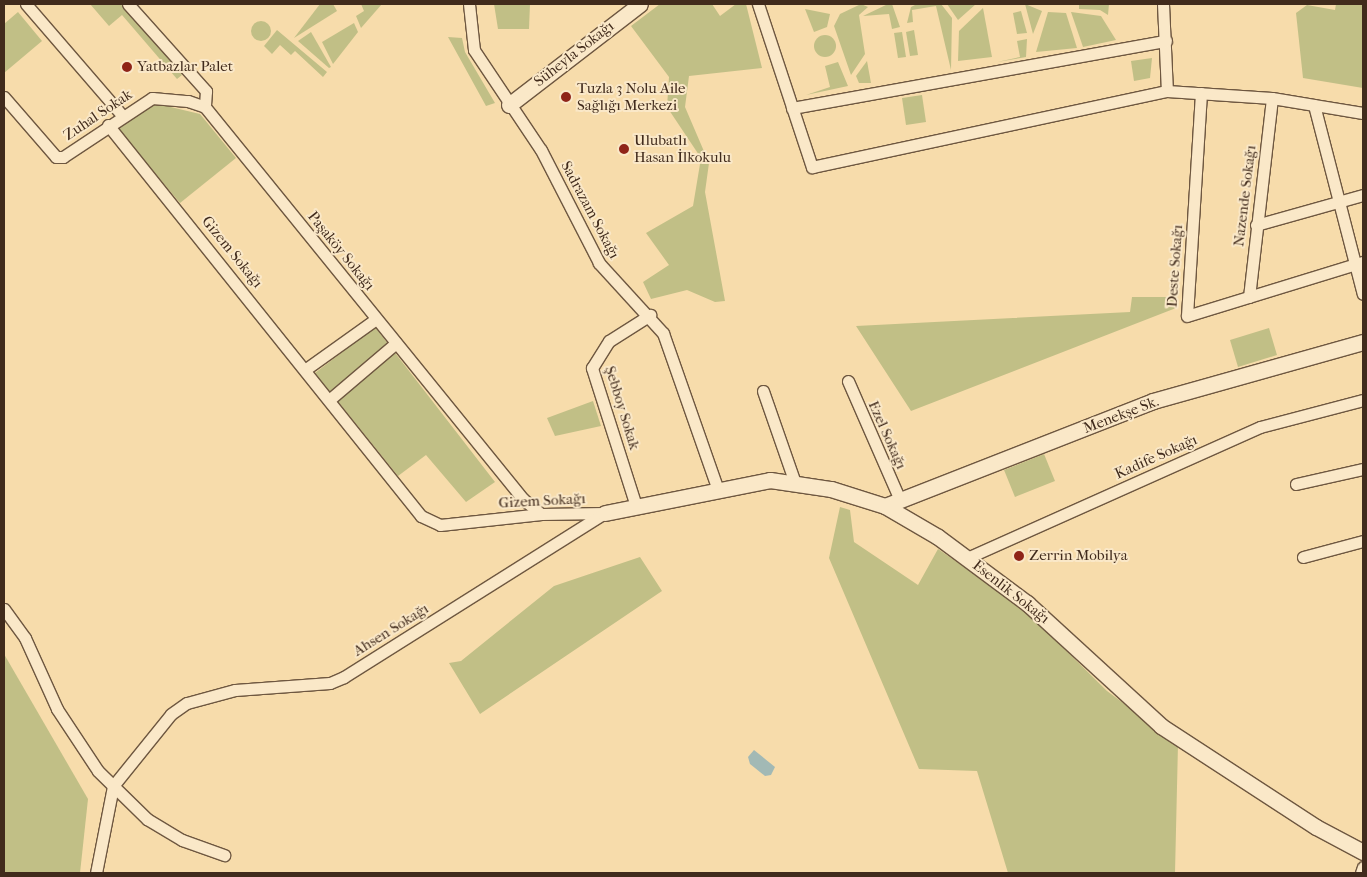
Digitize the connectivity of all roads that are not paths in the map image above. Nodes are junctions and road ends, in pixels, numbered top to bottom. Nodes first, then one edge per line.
1 (26, 4) edge
2 (128, 4) edge
3 (469, 4) edge
4 (640, 4) edge
5 (758, 4) edge
6 (1163, 4) edge
7 (1166, 41) junction
8 (1167, 91) junction
9 (1201, 93) junction
10 (4, 97) edge
11 (1272, 98) junction
12 (509, 105) junction
13 (1314, 105) junction
14 (205, 107) junction
15 (792, 108) junction
16 (1363, 113) edge
17 (121, 114) junction
18 (108, 125) junction
19 (1363, 194) edge
20 (1340, 202) junction
21 (1256, 225) junction
22 (1360, 263) edge
23 (1363, 294) edge
24 (1249, 297) junction
25 (650, 316) junction
26 (376, 319) junction
27 (1363, 342) edge
28 (396, 343) junction
29 (306, 369) junction
30 (848, 381) dead end
31 (763, 391) dead end
32 (329, 400) junction
33 (1363, 400) edge
34 (1363, 469) edge
35 (795, 483) junction
36 (1296, 484) dead end
37 (718, 490) junction
38 (900, 500) junction
39 (636, 506) junction
40 (885, 506) junction
41 (605, 513) junction
42 (541, 514) junction
43 (1363, 541) edge
44 (1304, 557) dead end
45 (967, 558) junction
46 (4, 609) edge
47 (113, 786) junction
48 (1363, 852) edge
49 (224, 855) dead end
50 (1363, 867) edge
51 (96, 873) edge
52 (1361, 873) edge

1 - 17 street
2 - 14 street, Paşaköy Sokağı
3 - 12 street, Sadrazam Sokağı
4 - 12 street, Süheyla Sokağı
5 - 15 street
6 - 7 street
7 - 8 street
7 - 15 street
8 - 9 street
8 - 15 street
9 - 11 street
9 - 24 street, Deste Sokağı
10 - 18 street, Zuhal Sokak
11 - 13 street
11 - 21 street, Nazende Sokağı
12 - 25 street, Sadrazam Sokağı
13 - 16 street
13 - 20 street
14 - 17 street, Zuhal Sokak
14 - 26 street, Paşaköy Sokağı
17 - 18 street, Zuhal Sokak
18 - 29 street, Gizem Sokağı
19 - 20 street
20 - 21 street
20 - 22 street
21 - 24 street, Nazende Sokağı
22 - 23 street
22 - 24 street, Deste Sokağı
25 - 37 street, Sadrazam Sokağı
25 - 39 street, Şebboy Sokak
26 - 28 street, Paşaköy Sokağı
26 - 29 street
27 - 38 street, Menekşe Sk.
28 - 32 street
28 - 42 street, Paşaköy Sokağı
29 - 32 street, Gizem Sokağı
30 - 38 street, Ezel Sokağı
31 - 35 street
32 - 42 street, Gizem Sokağı
33 - 45 street, Kadife Sokağı
34 - 36 street
35 - 37 street, Esenlik Sokağı
35 - 40 street, Esenlik Sokağı
37 - 39 street, Esenlik Sokağı
38 - 40 street, Menekşe Sk.
39 - 41 street, Esenlik Sokağı
40 - 45 street, Esenlik Sokağı
41 - 42 street, Gizem Sokağı
41 - 47 street, Ahsen Sokağı
43 - 44 street
45 - 48 street, Esenlik Sokağı
46 - 47 street
47 - 49 street
47 - 51 street
50 - 52 street

